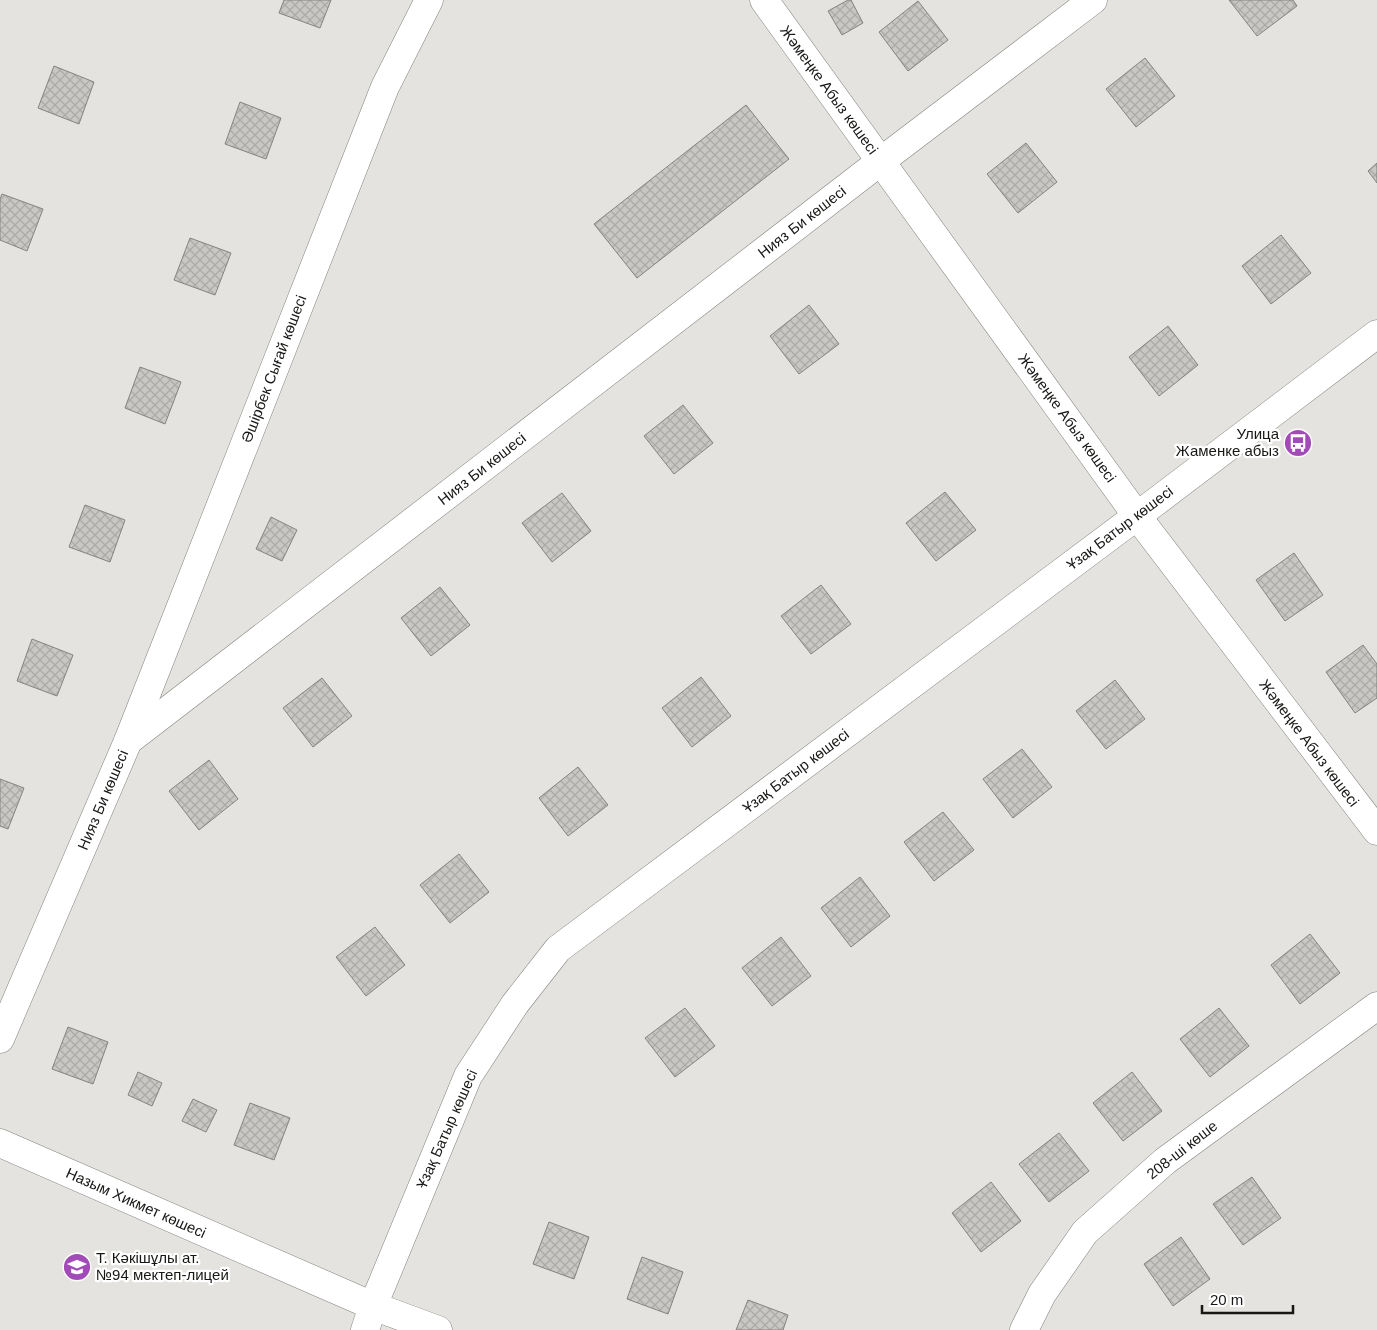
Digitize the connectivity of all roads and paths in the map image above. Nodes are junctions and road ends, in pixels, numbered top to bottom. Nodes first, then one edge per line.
1 (429, 0) edge
2 (764, 0) edge
3 (1093, 0) edge
4 (881, 161) junction
5 (1377, 334) edge
6 (1137, 516) junction
7 (128, 741) junction
8 (1377, 831) edge
9 (1377, 1006) edge
10 (0, 1039) edge
11 (0, 1143) edge
12 (369, 1318) edge
13 (438, 1330) edge
14 (1024, 1330) edge

1 - 7 street, Әшірбек Сығай көшесі
2 - 4 street, Жәмеңке Абыз көшесі
3 - 4 street, Нияз Би көшесі
4 - 6 street, Жәмеңке Абыз көшесі
4 - 7 street, Нияз Би көшесі
5 - 6 street, Ұзақ Батыр көшесі
6 - 8 street, Жәмеңке Абыз көшесі
6 - 12 street, Ұзақ Батыр көшесі
7 - 10 street, Нияз Би көшесі
9 - 14 street, 208-ші көше
11 - 12 street, Назым Хикмет көшесі
12 - 13 street, Назым Хикмет көшесі

